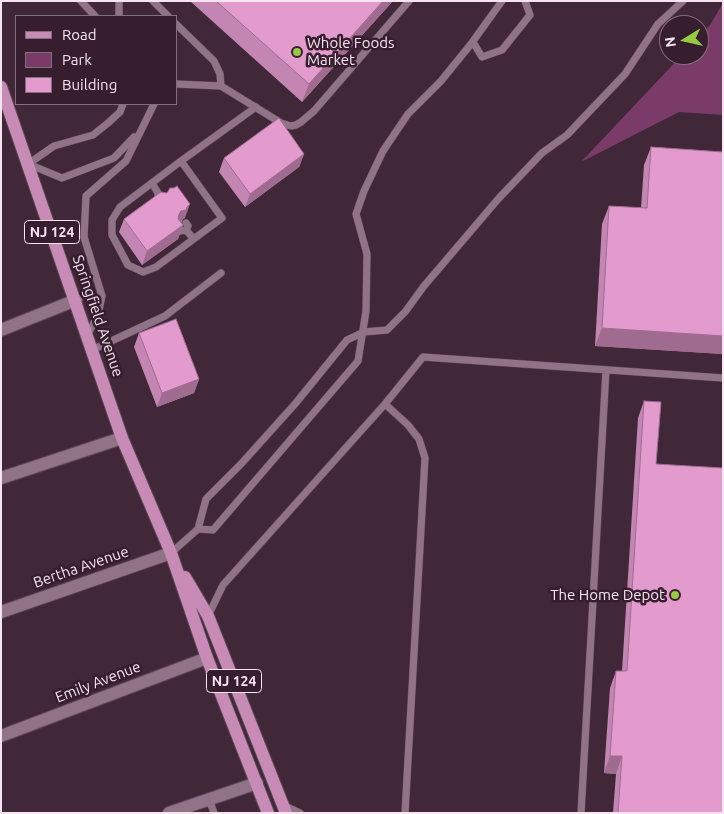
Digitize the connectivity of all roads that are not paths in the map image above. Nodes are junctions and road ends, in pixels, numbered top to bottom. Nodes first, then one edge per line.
1 (119, 1) edge
2 (153, 1) edge
3 (409, 1) edge
4 (502, 1) edge
5 (525, 1) edge
6 (682, 1) edge
7 (85, 2) edge
8 (94, 15) edge
9 (119, 15) edge
10 (167, 15) edge
11 (178, 26) edge
12 (473, 42) junction
13 (178, 84) edge
14 (221, 86) junction
15 (2, 92) edge
16 (123, 105) edge
17 (153, 105) edge
18 (256, 107) junction
19 (140, 131) junction
20 (181, 161) junction
21 (28, 164) junction
22 (152, 183) junction
23 (160, 202) edge
24 (184, 227) edge
25 (193, 238) junction
26 (221, 273) dead end
27 (76, 300) junction
28 (1, 330) edge
29 (364, 332) junction
30 (87, 336) junction
31 (92, 350) junction
32 (606, 370) junction
33 (723, 378) edge
34 (385, 404) junction
35 (122, 438) junction
36 (1, 478) edge
37 (198, 528) junction
38 (171, 553) junction
39 (1, 612) edge
40 (208, 616) junction
41 (207, 658) junction
42 (1, 736) edge
43 (257, 783) junction
44 (209, 799) junction
45 (284, 809) edge
46 (169, 813) edge
47 (214, 813) edge
48 (268, 813) edge
49 (300, 813) edge
50 (405, 813) edge
51 (580, 813) edge

1 - 9 lane
2 - 10 lane
3 - 18 lane
4 - 12 lane
5 - 12 lane
6 - 29 lane
7 - 8 lane
11 - 14 lane
12 - 29 lane
13 - 14 lane
14 - 18 lane
15 - 21 main road, Springfield Avenue / NJ 124
16 - 21 lane
17 - 19 lane
18 - 20 lane
19 - 21 lane
19 - 30 lane
20 - 22 lane
20 - 25 lane
21 - 27 main road, Springfield Avenue / NJ 124
22 - 23 lane
22 - 25 lane
24 - 25 lane
26 - 31 lane
27 - 28 street
27 - 30 main road, Springfield Avenue / NJ 124
29 - 37 lane
29 - 37 lane
30 - 31 main road, Springfield Avenue / NJ 124
31 - 35 main road, Springfield Avenue / NJ 124
32 - 33 lane
32 - 34 lane
32 - 51 lane
34 - 40 lane
34 - 50 lane
35 - 36 street
35 - 38 main road, Springfield Avenue / NJ 124
37 - 38 lane
38 - 39 street, Bertha Avenue
38 - 40 main road, Springfield Avenue / NJ 124
38 - 41 main road, Springfield Avenue / NJ 124
40 - 45 main road, Springfield Avenue / NJ 124
41 - 42 street, Emily Avenue
41 - 43 main road, Springfield Avenue / NJ 124
43 - 44 street
43 - 48 main road, Springfield Avenue / NJ 124
44 - 46 street
44 - 47 lane
45 - 49 lane

